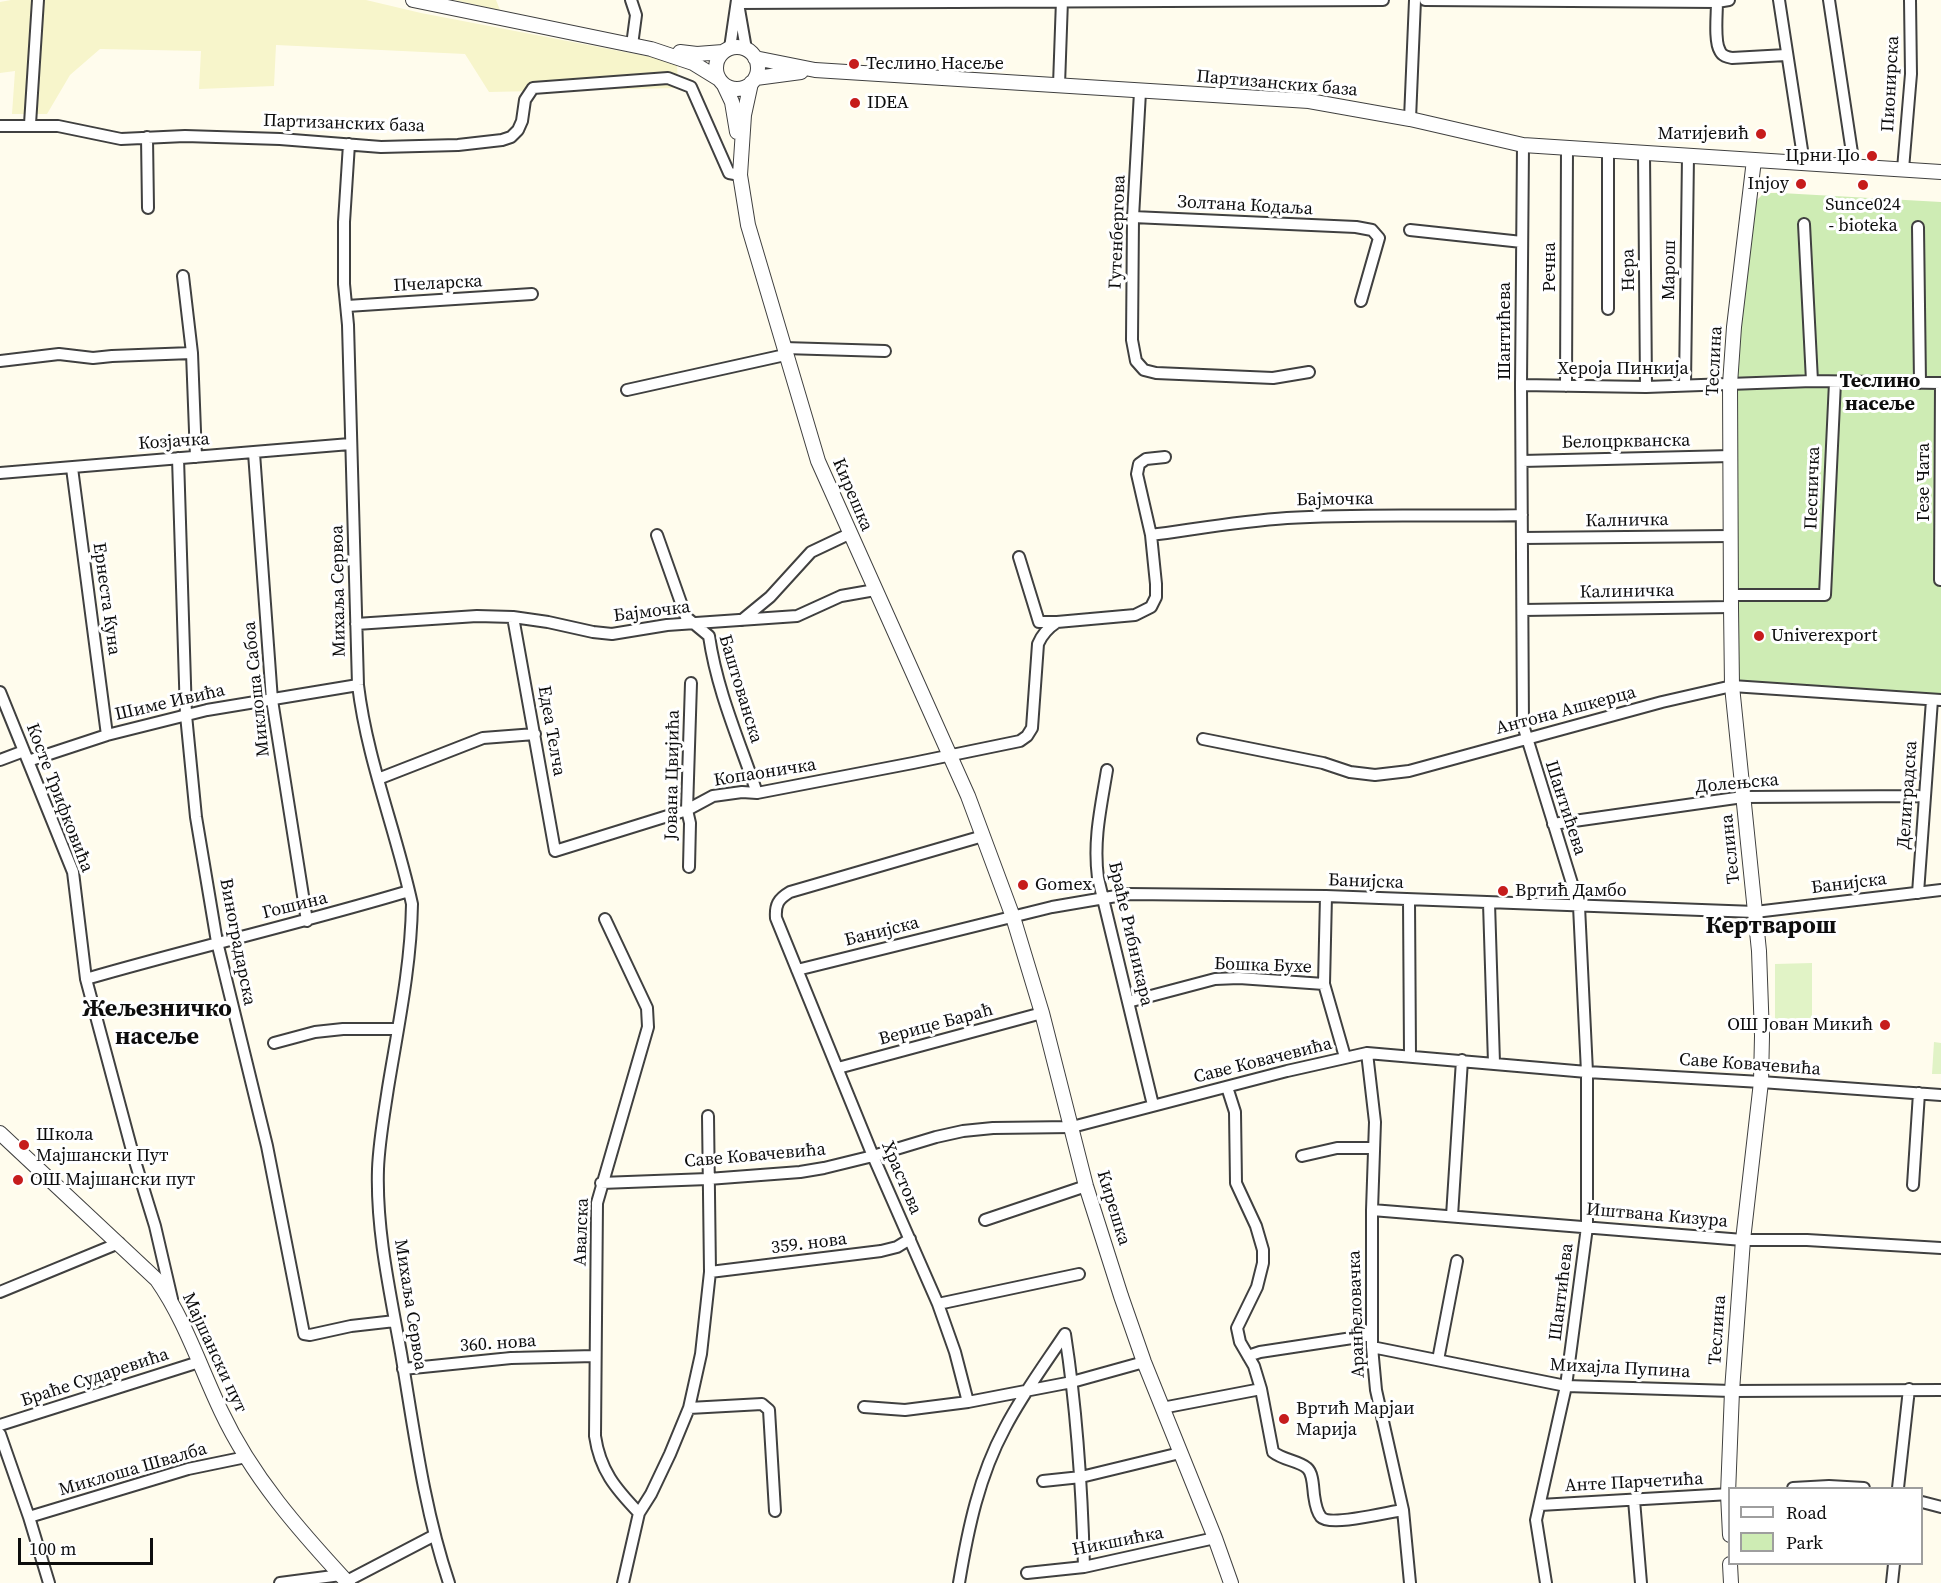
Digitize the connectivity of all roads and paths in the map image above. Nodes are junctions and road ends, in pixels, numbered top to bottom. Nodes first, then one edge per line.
1 (38, 0) edge
2 (413, 0) edge
3 (631, 0) edge
4 (1062, 0) edge
5 (1383, 0) edge
6 (1415, 0) edge
7 (1425, 0) edge
8 (1730, 0) edge
9 (1779, 0) edge
10 (1829, 0) edge
11 (1910, 0) edge
12 (737, 2) edge
13 (1717, 2) junction
14 (632, 45) junction
15 (651, 49) junction
16 (727, 50) junction
17 (751, 53) junction
18 (1786, 55) junction
19 (815, 70) junction
20 (754, 80) junction
21 (722, 82) junction
22 (1059, 85) junction
23 (1140, 92) junction
24 (1410, 119) junction
25 (30, 124) junction
26 (0, 126) edge
27 (147, 138) junction
28 (349, 144) junction
29 (1523, 145) junction
30 (1567, 148) junction
31 (1608, 150) junction
32 (741, 152) junction
33 (1644, 153) junction
34 (1688, 156) junction
35 (1754, 160) junction
36 (1804, 163) junction
37 (1854, 166) junction
38 (1903, 169) junction
39 (1941, 172) edge
40 (740, 175) junction
41 (148, 208) dead end
42 (1133, 217) junction
43 (1804, 224) dead end
44 (1918, 227) dead end
45 (1410, 230) dead end
46 (1522, 242) junction
47 (183, 276) dead end
48 (532, 294) dead end
49 (1361, 301) dead end
50 (347, 306) junction
51 (1608, 309) dead end
52 (785, 351) junction
53 (885, 351) dead end
54 (192, 353) junction
55 (0, 361) edge
56 (1309, 372) dead end
57 (1812, 381) junction
58 (1834, 382) junction
59 (1920, 383) junction
60 (1941, 383) edge
61 (1730, 384) junction
62 (1521, 385) junction
63 (1685, 385) junction
64 (1566, 386) junction
65 (1646, 387) junction
66 (627, 390) dead end
67 (350, 444) junction
68 (254, 453) junction
69 (1731, 456) junction
70 (195, 457) junction
71 (1165, 457) dead end
72 (178, 458) junction
73 (1522, 461) junction
74 (72, 468) junction
75 (0, 473) edge
76 (1522, 515) junction
77 (849, 534) junction
78 (657, 535) dead end
79 (1150, 535) junction
80 (1731, 536) junction
81 (1522, 538) junction
82 (1019, 557) dead end
83 (1940, 580) edge
84 (875, 590) junction
85 (1825, 595) joint
86 (1731, 601) junction
87 (1523, 610) junction
88 (513, 617) junction
89 (742, 620) junction
90 (1039, 622) junction
91 (1057, 622) junction
92 (691, 623) junction
93 (356, 624) junction
94 (1041, 636) junction
95 (691, 684) dead end
96 (358, 685) junction
97 (1732, 686) junction
98 (0, 692) edge
99 (272, 700) junction
100 (1937, 700) edge
101 (186, 715) junction
102 (535, 734) junction
103 (107, 735) junction
104 (1203, 739) dead end
105 (1526, 739) junction
106 (950, 755) junction
107 (26, 756) junction
108 (0, 760) edge
109 (1107, 770) dead end
110 (378, 779) junction
111 (757, 793) junction
112 (1925, 796) junction
113 (1743, 797) junction
114 (687, 810) junction
115 (1554, 824) junction
116 (982, 836) junction
117 (555, 851) joint
118 (689, 867) dead end
119 (1941, 890) edge
120 (409, 891) junction
121 (1918, 893) junction
122 (1326, 896) junction
123 (1104, 898) junction
124 (1409, 900) junction
125 (1489, 903) junction
126 (1579, 906) junction
127 (1755, 912) junction
128 (1013, 917) junction
129 (606, 920) dead end
130 (307, 921) junction
131 (217, 942) junction
132 (797, 970) junction
133 (86, 979) junction
134 (1324, 984) junction
135 (1128, 1002) junction
136 (1042, 1013) junction
137 (398, 1029) junction
138 (274, 1043) dead end
139 (1367, 1053) junction
140 (1410, 1056) junction
141 (1345, 1057) junction
142 (1462, 1060) junction
143 (1494, 1063) junction
144 (838, 1068) junction
145 (1587, 1072) junction
146 (1761, 1082) junction
147 (1227, 1087) junction
148 (1919, 1093) junction
149 (1941, 1095) edge
150 (1153, 1105) junction
151 (708, 1116) dead end
152 (1072, 1127) junction
153 (0, 1133) edge
154 (1374, 1148) junction
155 (873, 1156) junction
156 (1302, 1156) dead end
157 (708, 1179) junction
158 (601, 1183) junction
159 (1913, 1185) dead end
160 (1086, 1186) junction
161 (1372, 1210) junction
162 (1452, 1216) junction
163 (985, 1220) dead end
164 (1587, 1227) junction
165 (910, 1239) junction
166 (1743, 1239) junction
167 (119, 1243) junction
168 (1941, 1248) edge
169 (1457, 1261) dead end
170 (710, 1272) junction
171 (1079, 1274) dead end
172 (0, 1292) edge
173 (172, 1302) junction
174 (938, 1304) junction
175 (395, 1321) junction
176 (1372, 1335) junction
177 (1372, 1347) junction
178 (595, 1356) junction
179 (1248, 1356) junction
180 (1438, 1360) junction
181 (199, 1362) junction
182 (1144, 1362) junction
183 (403, 1369) junction
184 (1072, 1382) junction
185 (1566, 1386) junction
186 (1261, 1389) junction
187 (1909, 1389) junction
188 (1028, 1390) junction
189 (1941, 1390) edge
190 (1732, 1391) junction
191 (968, 1401) junction
192 (864, 1407) dead end
193 (689, 1408) junction
194 (1162, 1408) junction
195 (0, 1425) edge
196 (0, 1434) edge
197 (1180, 1453) junction
198 (246, 1457) junction
199 (1081, 1477) junction
200 (1043, 1481) dead end
201 (1729, 1487) edge
202 (1811, 1487) edge
203 (1846, 1487) edge
204 (1898, 1487) edge
205 (1728, 1494) edge
206 (1634, 1500) junction
207 (1923, 1502) edge
208 (1540, 1505) junction
209 (1941, 1507) edge
210 (1403, 1510) junction
211 (775, 1511) dead end
212 (639, 1513) junction
213 (29, 1517) junction
214 (435, 1535) junction
215 (1215, 1538) junction
216 (1730, 1565) edge
217 (1894, 1565) edge
218 (1084, 1567) junction
219 (1027, 1573) dead end
220 (345, 1580) edge
221 (49, 1583) edge
222 (280, 1583) edge
223 (449, 1583) edge
224 (623, 1583) edge
225 (959, 1583) edge
226 (1231, 1583) edge
227 (1410, 1583) edge
228 (1546, 1583) edge
229 (1641, 1583) edge
230 (1731, 1583) edge
231 (1892, 1583) edge

1 - 25 street
2 - 14 street
3 - 14 street
4 - 5 street
4 - 12 street
4 - 22 street
6 - 24 street
7 - 13 street
8 - 13 street
9 - 18 street
10 - 37 street
11 - 38 street, Пионирска
12 - 16 street
12 - 17 street
13 - 18 street
14 - 15 street
15 - 16 street
15 - 21 street
16 - 17 street
16 - 21 street
17 - 19 street, Партизанских база
17 - 20 street
18 - 36 street
19 - 20 street, Партизанских база
19 - 22 street, Партизанских база
20 - 21 street
20 - 32 street, Кирешка
21 - 32 street, Кирешка
22 - 23 street, Партизанских база
23 - 24 street, Партизанских база
23 - 42 street, Гутенбергова
24 - 29 street, Партизанских база
25 - 26 street, Партизанских база
25 - 27 street, Партизанских база
27 - 28 street, Партизанских база
27 - 41 street
28 - 40 street, Партизанских база
28 - 50 street, Михаља Сервоа
29 - 30 street, Партизанских база
29 - 46 street, Шантићева
30 - 31 street, Партизанских база
30 - 64 street, Речна
31 - 33 street, Партизанских база
31 - 51 street
32 - 40 street, Кирешка
33 - 34 street, Партизанских база
33 - 65 street, Нера
34 - 35 street, Партизанских база
34 - 63 street, Марош
35 - 36 street, Партизанских база
35 - 61 street, Теслина
36 - 37 street, Партизанских база
37 - 38 street, Партизанских база
38 - 39 street, Партизанских база
40 - 52 street, Кирешка
42 - 49 street, Золтана Кодаља
42 - 56 street, Гутенбергова
43 - 57 street
44 - 59 street
45 - 46 street
46 - 62 street, Шантићева
47 - 54 street
48 - 50 street, Пчеларска
50 - 67 street, Михаља Сервоа
52 - 53 street
52 - 66 street
52 - 77 street, Кирешка
54 - 55 street
54 - 70 street
57 - 58 street, Хероја Пинкија
57 - 61 street, Хероја Пинкија
58 - 59 street, Хероја Пинкија
58 - 85 street, Песничка
59 - 60 street, Хероја Пинкија
60 - 83 street, Гезе Чата
61 - 63 street, Хероја Пинкија
61 - 69 street, Теслина
62 - 64 street, Хероја Пинкија
62 - 73 street, Шантићева
63 - 65 street, Хероја Пинкија
64 - 65 street, Хероја Пинкија
67 - 68 street, Козјачка
67 - 93 street, Михаља Сервоа
68 - 70 street, Козјачка
68 - 99 street, Миклоша Сабоа
69 - 73 street, Белоцркванска
69 - 80 street, Теслина
70 - 72 street, Козјачка
71 - 79 street
72 - 74 street, Козјачка
72 - 101 street, Виноградарска
73 - 76 street, Шантићева
74 - 75 street, Козјачка
74 - 103 street, Ернеста Куна
76 - 79 street, Бајмочка
76 - 81 street, Шантићева
77 - 84 street, Кирешка
77 - 89 street
78 - 92 street, Баштованска
79 - 91 street
80 - 81 street, Калничка
80 - 86 street, Теслина
81 - 87 street, Шантићева
82 - 90 street
84 - 89 street, Бајмочка
84 - 106 street, Кирешка
85 - 86 street, Калиничка
86 - 87 street, Калиничка
86 - 97 street, Теслина
87 - 105 street, Шантићева
88 - 92 street, Бајмочка
88 - 93 street, Бајмочка
88 - 102 street, Едеа Телча
89 - 92 street, Бајмочка
90 - 91 street
90 - 94 street
91 - 94 street
92 - 111 street, Баштованска
93 - 96 street, Михаља Сервоа
94 - 106 street
95 - 114 street, Јована Цвијића
96 - 99 street, Шиме Ивића
96 - 110 street, Михаља Сервоа
97 - 100 street, Антона Ашкерца
97 - 105 street, Антона Ашкерца
97 - 113 street, Теслина
98 - 107 street, Косте Трифковића
99 - 101 street, Шиме Ивића
99 - 130 street, Миклоша Сабоа
100 - 112 street, Делиградска
101 - 103 street, Шиме Ивића
101 - 131 street, Виноградарска
102 - 110 street
102 - 117 street, Едеа Телча
103 - 107 street, Шиме Ивића
104 - 105 street, Антона Ашкерца
105 - 115 street, Шантићева
106 - 111 street, Копаоничка
106 - 116 street, Кирешка
107 - 108 street, Шиме Ивића
107 - 133 street, Косте Трифковића
109 - 123 street, Браће Рибникара
110 - 120 street, Михаља Сервоа
111 - 114 street, Копаоничка
112 - 113 street, Долењска
112 - 121 street, Делиградска
113 - 115 street, Долењска
113 - 127 street, Теслина
114 - 117 street, Копаоничка
114 - 118 street, Јована Цвијића
115 - 126 street, Шантићева
116 - 128 street, Кирешка
116 - 132 street
119 - 121 street, Банијска
120 - 130 street, Гошина
120 - 137 street, Михаља Сервоа
121 - 127 street, Банијска
122 - 123 street, Банијска
122 - 124 street, Банијска
122 - 134 street
123 - 128 street, Банијска
123 - 135 street, Браће Рибникара
124 - 125 street, Банијска
124 - 140 street
125 - 126 street, Банијска
125 - 143 street
126 - 127 street, Банијска
126 - 145 street, Шантићева
127 - 146 street, Теслина
128 - 132 street, Банијска
128 - 136 street, Кирешка
129 - 158 street, Авалска
130 - 131 street, Гошина
131 - 133 street, Гошина
131 - 175 street, Виноградарска
132 - 144 street, Храстова
133 - 173 street, Косте Трифковића
134 - 135 street, Бошка Бухе
134 - 141 street, Бошка Бухе
135 - 150 street, Браће Рибникара
136 - 144 street, Верице Бараћ
136 - 152 street, Кирешка
137 - 138 street
137 - 175 street, Михаља Сервоа
139 - 140 street, Саве Ковачевића
139 - 141 street, Саве Ковачевића
139 - 154 street, Аранђеловачка
140 - 142 street, Саве Ковачевића
141 - 147 street, Саве Ковачевића
142 - 143 street, Саве Ковачевића
142 - 162 street
143 - 145 street, Саве Ковачевића
144 - 155 street, Храстова
145 - 146 street, Саве Ковачевића
145 - 164 street, Шантићева
146 - 148 street, Саве Ковачевића
146 - 166 street, Теслина
147 - 150 street, Саве Ковачевића
147 - 179 street
148 - 149 street, Саве Ковачевића
148 - 159 street
150 - 152 street, Саве Ковачевића
151 - 157 street
152 - 155 street, Саве Ковачевића
152 - 160 street, Кирешка
153 - 167 street, Мајшански пут
154 - 156 street
154 - 161 street, Аранђеловачка
155 - 157 street, Саве Ковачевића
155 - 165 street, Храстова
157 - 158 street, Саве Ковачевића
157 - 170 street
158 - 178 street, Авалска
160 - 163 street
160 - 182 street, Кирешка
161 - 162 street, Иштвана Кизура
161 - 176 street, Аранђеловачка
162 - 164 street, Иштвана Кизура
164 - 166 street, Иштвана Кизура
164 - 185 street, Шантићева
165 - 170 street, 359. нова
165 - 174 street, Храстова
166 - 168 street, Иштвана Кизура
166 - 190 street, Теслина
167 - 172 street
167 - 173 street, Мајшански пут
169 - 180 street
170 - 193 street
171 - 174 street
173 - 181 street, Мајшански пут
174 - 191 street, Храстова
175 - 183 street, Михаља Сервоа
176 - 177 street, Аранђеловачка
176 - 179 street
177 - 180 street, Михајла Пупина
177 - 210 street, Аранђеловачка
178 - 183 street, 360. нова
178 - 212 street, Авалска
179 - 186 street
180 - 185 street, Михајла Пупина
181 - 195 street, Браће Сударевића
181 - 198 street, Мајшански пут
182 - 184 street
182 - 194 street, Кирешка
183 - 214 street, Михаља Сервоа
184 - 188 street
184 - 188 street
184 - 199 street
185 - 190 street, Михајла Пупина
185 - 208 street, Шантићева
186 - 194 street
186 - 210 street
187 - 189 street, Михајла Пупина
187 - 190 street, Михајла Пупина
187 - 204 street
188 - 191 street
188 - 225 street
190 - 201 street, Теслина
191 - 192 street
193 - 211 street
193 - 212 street
194 - 197 street, Кирешка
196 - 213 street
197 - 199 street
197 - 215 street, Кирешка
198 - 213 street, Миклоша Швалба
198 - 220 street, Мајшански пут
199 - 200 street
199 - 218 street
202 - 203 street
205 - 206 street, Анте Парчетића
206 - 208 street, Анте Парчетића
206 - 229 street
207 - 209 street
208 - 228 street, Шантићева
210 - 227 street, Аранђеловачка
212 - 224 street
213 - 221 street
214 - 220 street
214 - 223 street, Михаља Сервоа
215 - 218 street, Никшићка
215 - 226 street, Кирешка
216 - 230 street
217 - 231 street
218 - 219 street, Никшићка
220 - 222 street

